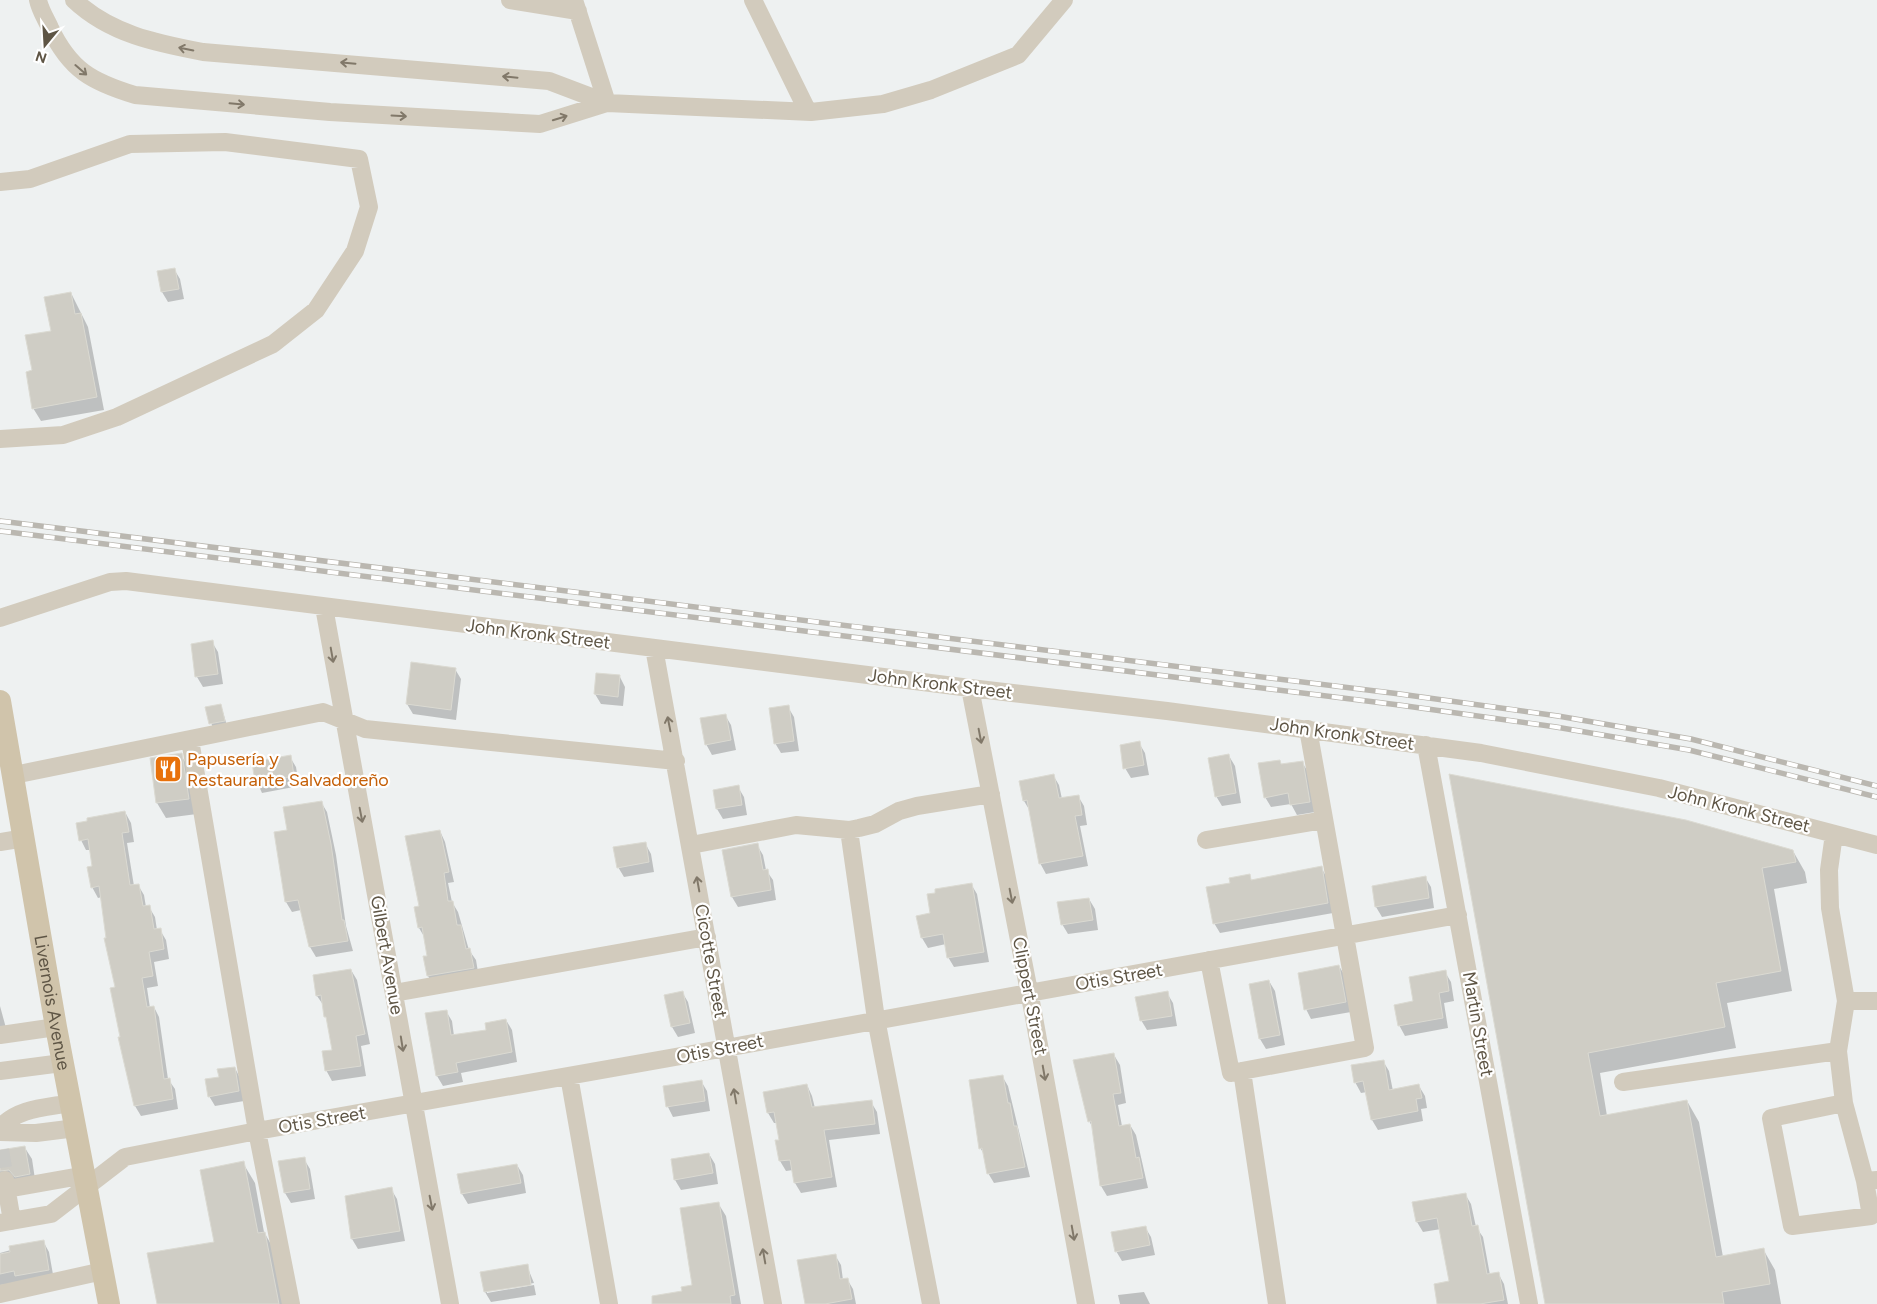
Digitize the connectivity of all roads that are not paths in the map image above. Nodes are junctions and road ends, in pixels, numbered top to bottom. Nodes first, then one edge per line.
1 (38, 0) edge
2 (74, 0) edge
3 (510, 0) edge
4 (753, 0) edge
5 (1064, 0) edge
6 (576, 6) edge
7 (607, 103) junction
8 (808, 112) junction
9 (0, 182) edge
10 (0, 439) edge
11 (324, 607) junction
12 (0, 618) edge
13 (654, 648) junction
14 (970, 688) junction
15 (0, 701) edge
16 (343, 721) junction
17 (1308, 729) junction
18 (190, 740) junction
19 (1426, 745) junction
20 (676, 761) junction
21 (14, 775) junction
22 (991, 794) junction
23 (1324, 820) junction
24 (849, 830) junction
25 (1834, 834) junction
26 (25, 838) junction
27 (1206, 840) dead end
28 (0, 842) edge
29 (691, 845) junction
30 (1877, 845) edge
31 (1458, 915) junction
32 (1345, 936) junction
33 (707, 937) junction
34 (1209, 960) junction
35 (394, 993) junction
36 (1029, 993) junction
37 (1846, 1001) junction
38 (1877, 1001) edge
39 (876, 1019) junction
40 (56, 1027) junction
41 (0, 1034) edge
42 (726, 1048) junction
43 (1838, 1051) junction
44 (62, 1063) junction
45 (0, 1071) edge
46 (1242, 1071) junction
47 (569, 1076) junction
48 (1623, 1082) dead end
49 (71, 1103) junction
50 (1844, 1103) junction
51 (412, 1104) junction
52 (76, 1128) junction
53 (0, 1130) edge
54 (257, 1131) junction
55 (87, 1180) junction
56 (1871, 1180) edge
57 (6, 1222) edge
58 (104, 1271) junction
59 (0, 1294) edge
60 (110, 1304) edge
61 (291, 1304) edge
62 (450, 1304) edge
63 (609, 1304) edge
64 (773, 1304) edge
65 (931, 1304) edge
66 (1086, 1304) edge
67 (1277, 1304) edge
68 (1529, 1304) edge

1 -> 7 street
7 -> 2 street
3 - 6 street
4 - 8 street
5 - 8 street
6 - 7 street
7 - 8 street
9 - 10 street
11 - 12 street, John Kronk Street
11 - 13 street, John Kronk Street
11 -> 16 street, Gilbert Avenue
13 - 14 street, John Kronk Street
20 -> 13 street, Cicotte Street
14 - 17 street, John Kronk Street
14 -> 22 street, Clippert Street
15 - 21 main road, Livernois Avenue
16 - 18 street
16 - 20 street
16 -> 35 street, Gilbert Avenue
17 - 19 street, John Kronk Street
17 - 23 street
18 - 21 street
18 - 54 street
19 - 25 street, John Kronk Street
19 - 31 street, Martin Street
20 - 29 street, Cicotte Street
21 - 26 main road, Livernois Avenue
22 - 24 street
22 -> 36 street, Clippert Street
23 - 27 street
23 - 32 street
24 - 29 street
24 - 39 street
25 - 30 street, John Kronk Street
25 - 37 street
26 - 28 street
26 - 40 main road, Livernois Avenue
33 -> 29 street, Cicotte Street
31 - 32 street, Otis Street
31 - 68 street, Martin Street
32 - 34 street, Otis Street
32 - 46 street
33 - 35 street
33 - 42 street, Cicotte Street
34 - 36 street, Otis Street
34 - 46 street
35 -> 51 street, Gilbert Avenue
36 - 39 street, Otis Street
36 -> 66 street, Clippert Street
37 - 38 street
37 - 43 street
39 - 42 street, Otis Street
39 - 65 street
40 - 41 street
40 - 44 main road, Livernois Avenue
42 - 47 street, Otis Street
64 -> 42 street, Cicotte Street
43 - 48 street
43 - 50 street
44 - 45 street
44 - 49 main road, Livernois Avenue
46 - 67 street
47 - 51 street, Otis Street
47 - 63 street
49 - 52 main road, Livernois Avenue
49 - 53 street
50 - 56 street
50 - 56 street
51 - 54 street, Otis Street
51 -> 62 street, Gilbert Avenue
52 - 53 street
52 - 55 main road, Livernois Avenue
54 - 55 street, Otis Street
54 - 61 street
55 - 57 street, Otis Street
55 - 57 street
55 - 58 main road, Livernois Avenue
58 - 59 street
58 - 60 main road, Livernois Avenue

